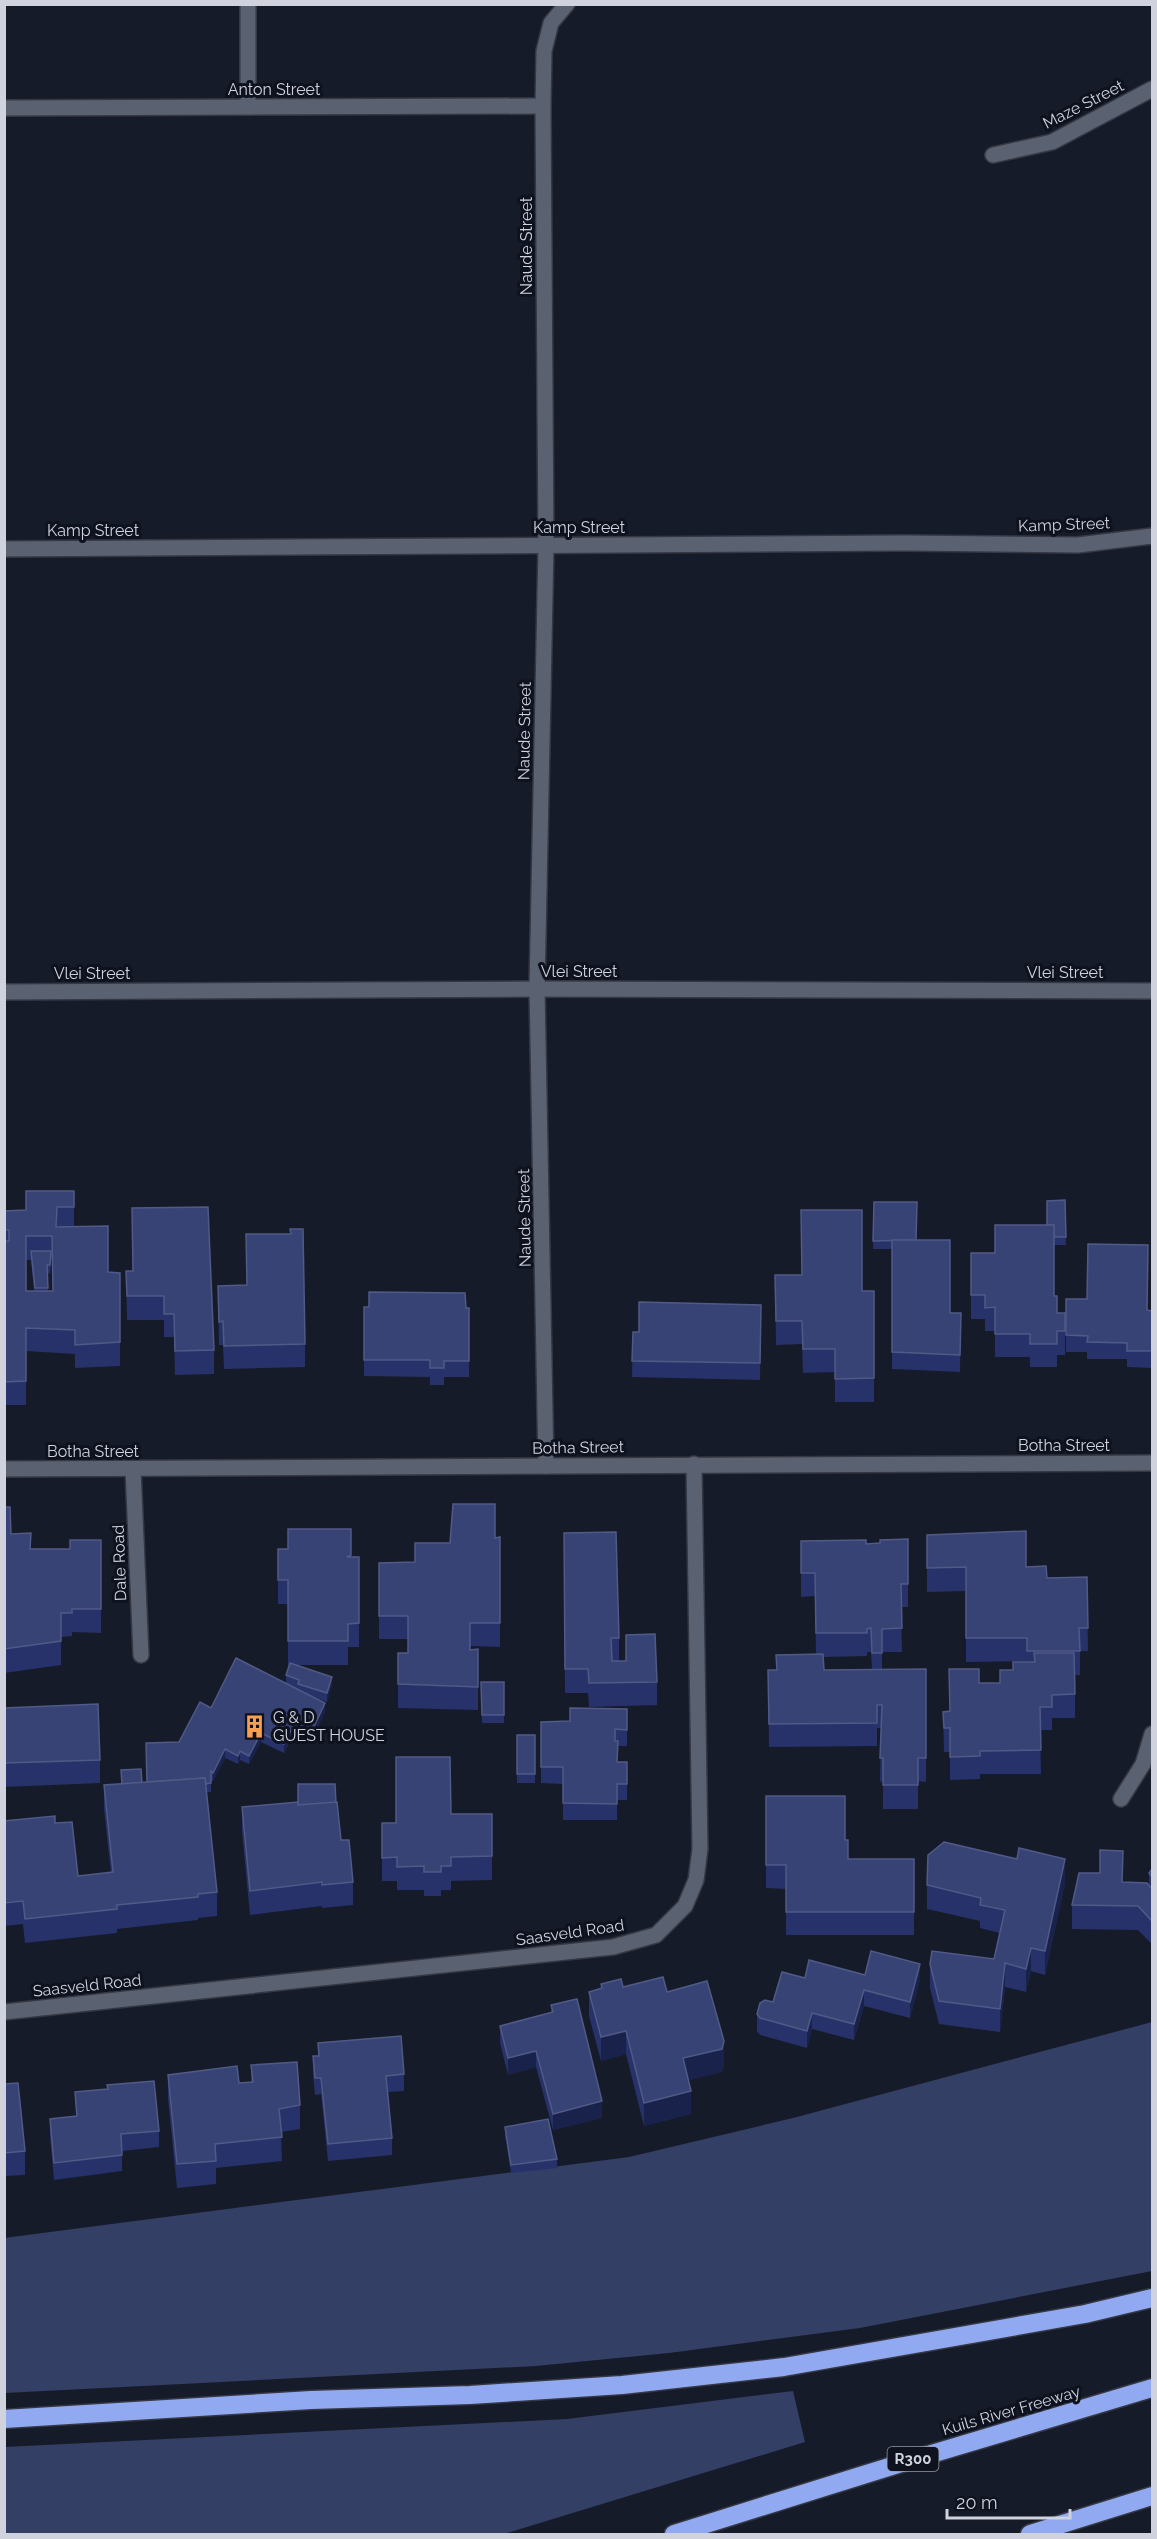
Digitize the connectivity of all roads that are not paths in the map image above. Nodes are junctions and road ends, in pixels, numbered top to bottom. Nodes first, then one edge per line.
1 (248, 4) edge
2 (567, 4) edge
3 (1152, 89) edge
4 (543, 106) junction
5 (248, 107) junction
6 (4, 108) edge
7 (993, 155) dead end
8 (1152, 536) edge
9 (546, 545) junction
10 (4, 549) edge
11 (537, 989) junction
12 (1152, 991) edge
13 (4, 992) edge
14 (1152, 1463) edge
15 (694, 1464) junction
16 (546, 1466) junction
17 (4, 1469) edge
18 (133, 1469) junction
19 (141, 1655) dead end
20 (1152, 1734) edge
21 (1121, 1799) dead end
22 (4, 2012) edge
23 (1152, 2298) edge
24 (1152, 2388) edge
25 (4, 2419) edge
26 (1152, 2496) edge
27 (674, 2535) edge
28 (1030, 2535) edge

1 - 5 street
2 - 4 street, Naude Street
3 - 7 street, Maze Street
4 - 5 street, Anton Street
4 - 9 street, Naude Street
5 - 6 street, Anton Street
8 - 9 street, Kamp Street
9 - 10 street, Kamp Street
9 - 11 street, Naude Street
11 - 12 street, Vlei Street
11 - 13 street, Vlei Street
11 - 16 street, Naude Street
14 - 15 street, Botha Street
15 - 16 street, Botha Street
15 - 22 street, Saasveld Road
16 - 18 street, Botha Street
17 - 18 street, Botha Street
18 - 19 street, Dale Road
20 - 21 street
23 - 25 highway
24 - 27 highway, Kuils River Freeway / R300
26 - 28 highway

